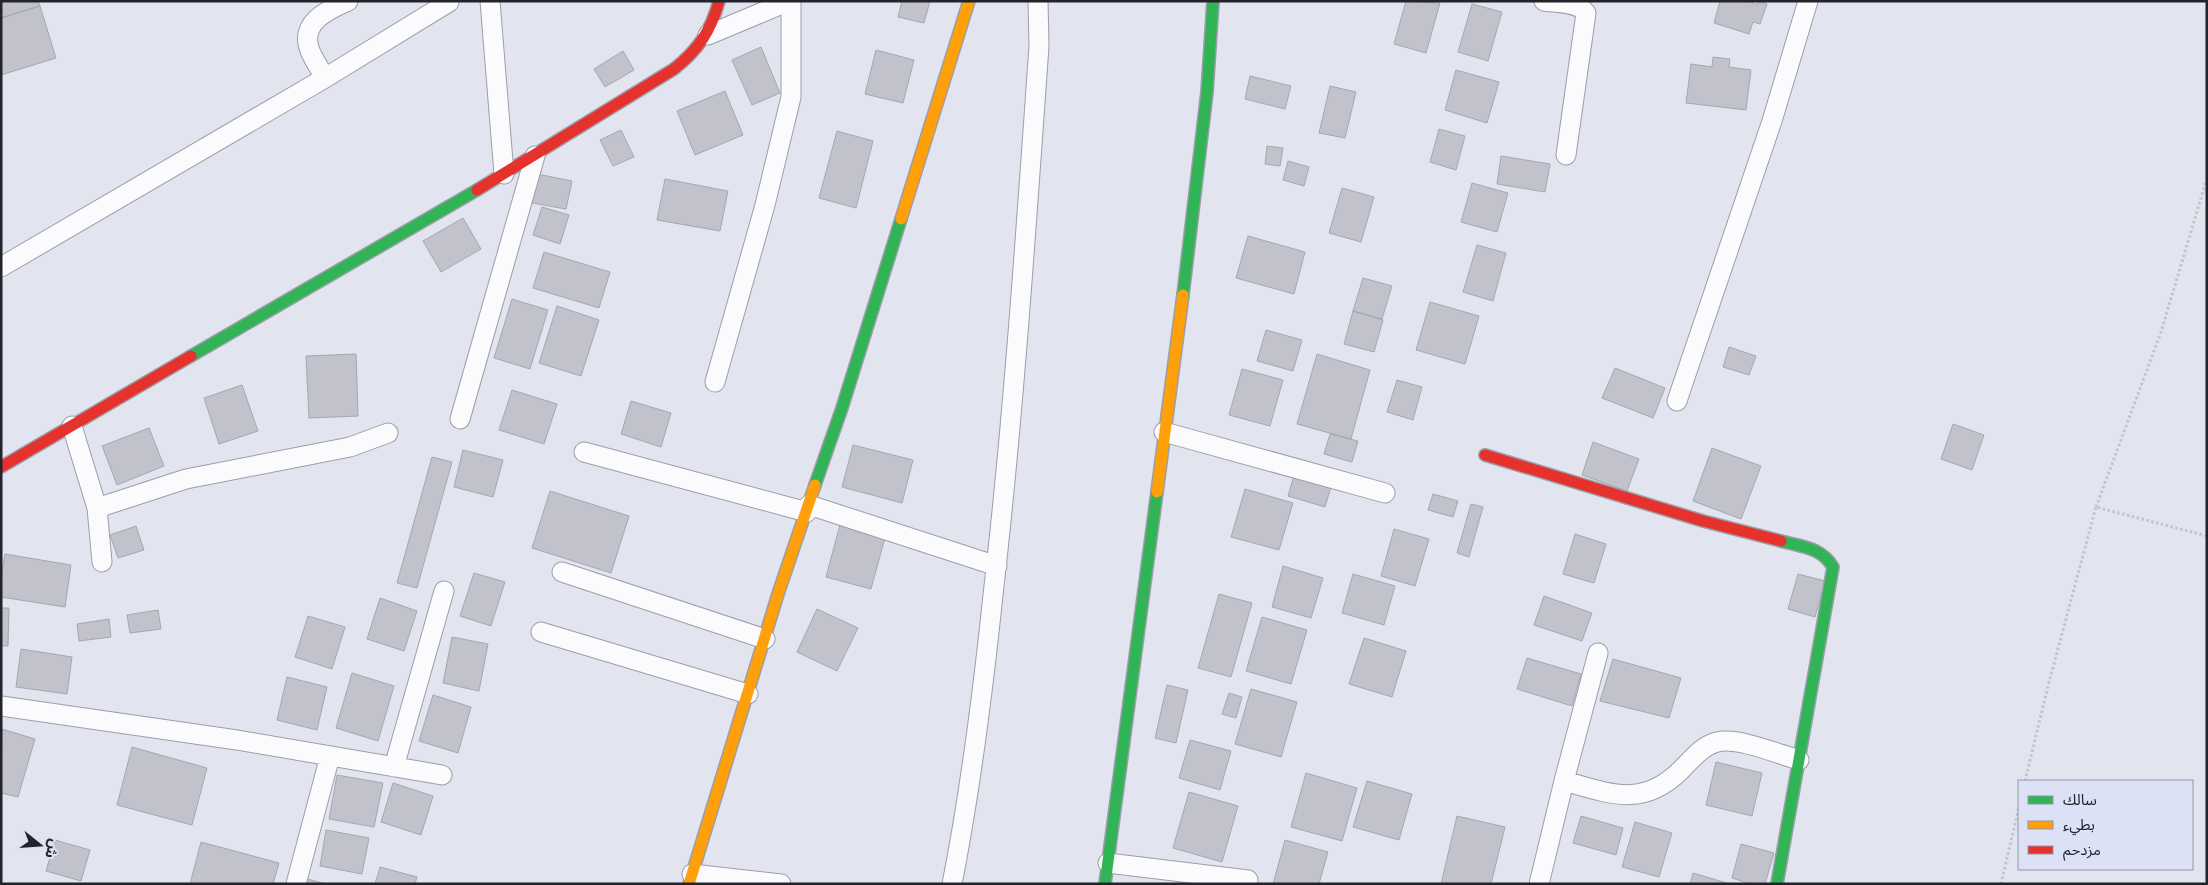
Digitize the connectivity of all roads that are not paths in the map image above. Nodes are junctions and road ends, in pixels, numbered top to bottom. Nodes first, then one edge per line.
1 (348, 1) edge
2 (490, 1) edge
3 (719, 1) edge
4 (790, 1) edge
5 (969, 1) edge
6 (1038, 1) edge
7 (1213, 1) edge
8 (1544, 1) edge
9 (1808, 1) edge
10 (449, 2) edge
11 (319, 7) edge
12 (708, 34) junction
13 (326, 78) junction
14 (1566, 155) dead end
15 (535, 156) junction
16 (504, 174) junction
17 (1, 267) edge
18 (716, 382) dead end
19 (1677, 401) dead end
20 (460, 419) dead end
21 (72, 426) junction
22 (1164, 432) junction
23 (388, 433) dead end
24 (584, 452) dead end
25 (1485, 456) dead end
26 (1, 467) edge
27 (1385, 493) dead end
28 (97, 508) junction
29 (808, 508) junction
30 (102, 562) dead end
31 (996, 566) junction
32 (562, 572) dead end
33 (444, 590) dead end
34 (541, 632) dead end
35 (765, 639) junction
36 (1598, 653) dead end
37 (748, 694) junction
38 (1, 706) edge
39 (330, 756) junction
40 (1799, 760) junction
41 (394, 767) junction
42 (442, 775) dead end
43 (1564, 781) junction
44 (1108, 863) junction
45 (691, 879) edge
46 (1248, 880) dead end
47 (296, 884) edge
48 (781, 884) edge
49 (952, 884) edge
50 (1105, 884) edge
51 (1539, 884) edge
52 (1777, 884) edge

1 - 11 street
2 - 16 street
3 - 12 street
4 - 12 street
4 - 18 street
5 - 29 street
6 - 31 street
7 - 22 street
8 - 14 street
9 - 19 street
10 - 13 street
11 - 13 street
12 - 15 street
13 - 17 street
15 - 16 street
15 - 20 street
16 - 21 street
21 - 26 street
21 - 28 street
22 - 27 street
22 - 44 street
23 - 28 street
24 - 29 street
25 - 40 street
28 - 30 street
29 - 31 street
29 - 35 street
31 - 49 street
32 - 35 street
33 - 41 street
34 - 37 street
35 - 37 street
36 - 43 street
37 - 45 street
38 - 39 street
39 - 41 street
39 - 47 street
40 - 43 street
40 - 52 street
41 - 42 street
43 - 51 street
44 - 46 street
44 - 50 street
45 - 48 street

